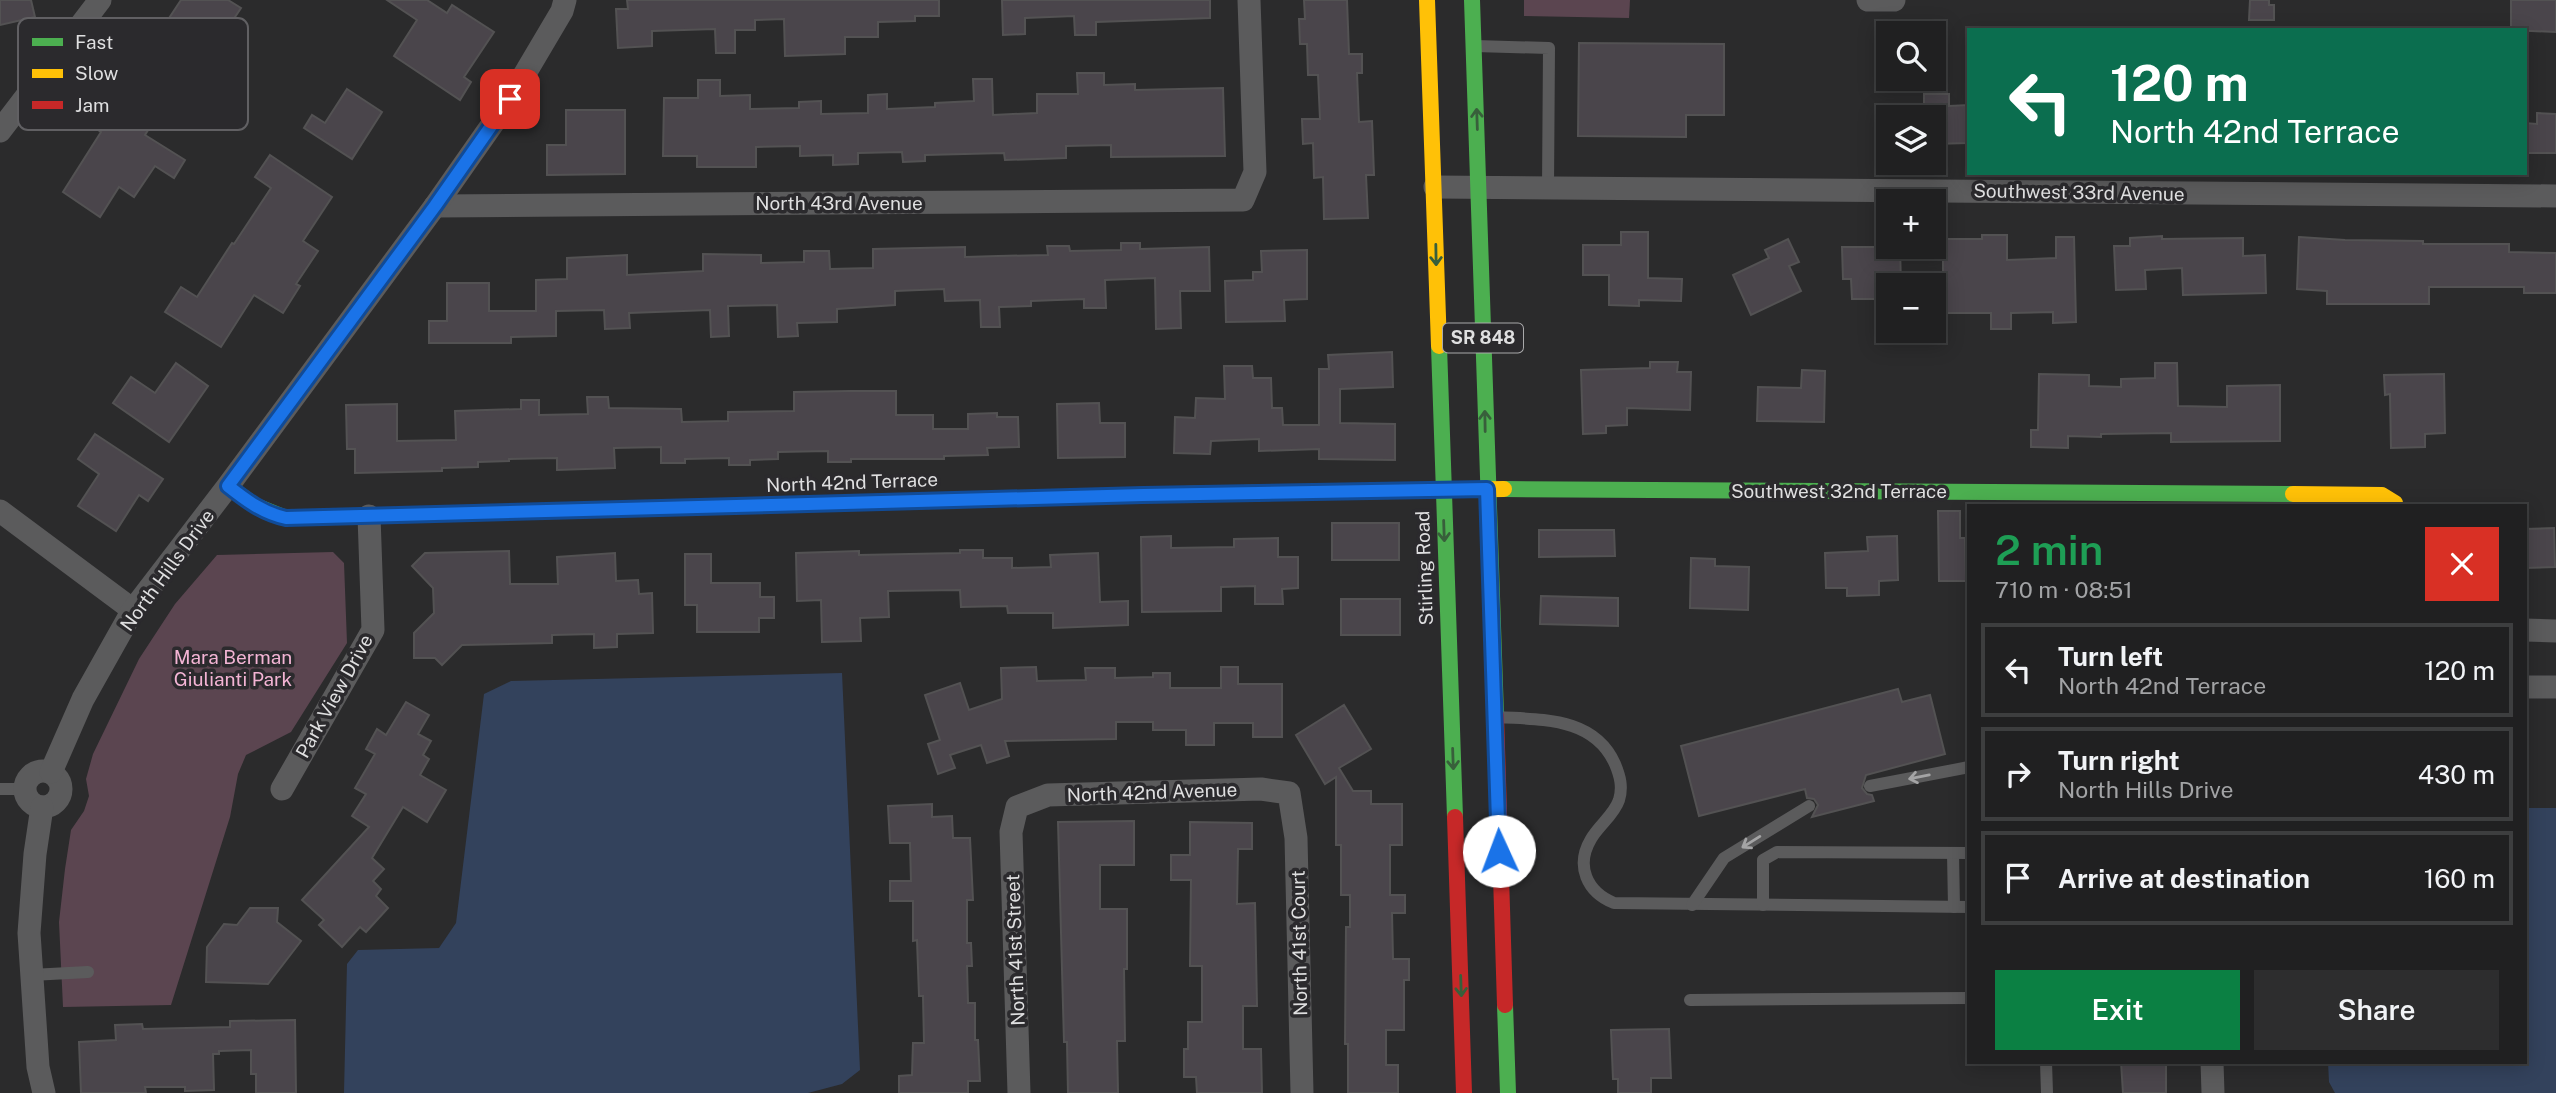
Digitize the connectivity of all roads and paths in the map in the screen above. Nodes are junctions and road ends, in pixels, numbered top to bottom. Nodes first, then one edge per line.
1 (100, 0) edge
2 (565, 0) edge
3 (1249, 0) edge
4 (1427, 0) edge
5 (1472, 0) edge
6 (1868, 0) edge
7 (1894, 0) edge
8 (86, 18) edge
9 (1474, 46) junction
10 (18, 107) edge
11 (0, 131) edge
12 (1435, 187) junction
13 (1479, 187) junction
14 (1548, 187) junction
15 (2556, 196) edge
16 (435, 206) junction
17 (228, 486) junction
18 (1487, 489) junction
19 (1443, 490) junction
20 (2395, 504) edge
21 (0, 511) edge
22 (369, 516) junction
23 (133, 610) junction
24 (2527, 630) edge
25 (2556, 631) edge
26 (2527, 687) edge
27 (2556, 687) edge
28 (1494, 717) junction
29 (1967, 767) edge
30 (51, 772) junction
31 (1870, 786) dead end
32 (0, 789) edge
33 (24, 789) junction
34 (282, 789) dead end
35 (1289, 793) joint
36 (1809, 806) dead end
37 (42, 807) junction
38 (1017, 807) joint
39 (1953, 853) junction
40 (1967, 853) edge
41 (1692, 905) junction
42 (1763, 905) junction
43 (1954, 907) junction
44 (1967, 907) edge
45 (88, 972) dead end
46 (31, 975) junction
47 (1967, 998) edge
48 (1690, 1000) dead end
49 (2046, 1064) edge
50 (2212, 1064) edge
51 (44, 1093) edge
52 (1019, 1093) edge
53 (1302, 1093) edge
54 (1464, 1093) edge
55 (1508, 1093) edge
56 (2047, 1093) edge
57 (2213, 1093) edge

1 - 8 street
2 - 16 street, North Hills Drive
3 - 16 street, North 43rd Avenue
4 - 12 main road, Stirling Road / SR 848
5 - 9 main road, SR 848
6 - 7 street
13 -> 9 main road, SR 848
9 - 14 lane
10 - 11 street
12 - 13 street, Southwest 33rd Avenue
12 -> 19 main road, Stirling Road / SR 848
13 - 14 street, Southwest 33rd Avenue
18 -> 13 main road, SR 848
14 - 15 street, Southwest 33rd Avenue
16 - 17 street, North Hills Drive
17 - 22 main road, North 42nd Terrace
17 - 23 street, North Hills Drive
18 - 19 main road, North 42nd Terrace
18 - 20 main road, Southwest 32nd Terrace
18 - 28 main road, SR 848
19 - 22 main road, North 42nd Terrace
19 -> 54 main road, Stirling Road / SR 848
21 - 23 street
22 - 34 street, Park View Drive
23 - 30 street, North Hills Drive
24 - 25 street
26 - 27 street
28 - 41 lane
28 - 55 main road, SR 848
29 -> 31 lane
30 - 33 street
30 - 37 street
32 - 33 lane
33 - 37 street
35 - 38 street, North 42nd Avenue
35 - 53 street, North 41st Court
36 -> 41 lane
37 - 46 street
38 - 52 street, North 41st Street
39 - 40 lane
39 - 42 lane
39 - 43 lane
41 - 42 lane
42 - 43 lane
43 - 44 lane
45 - 46 lane
46 - 51 street
47 - 48 lane
49 - 56 lane
50 - 57 street

